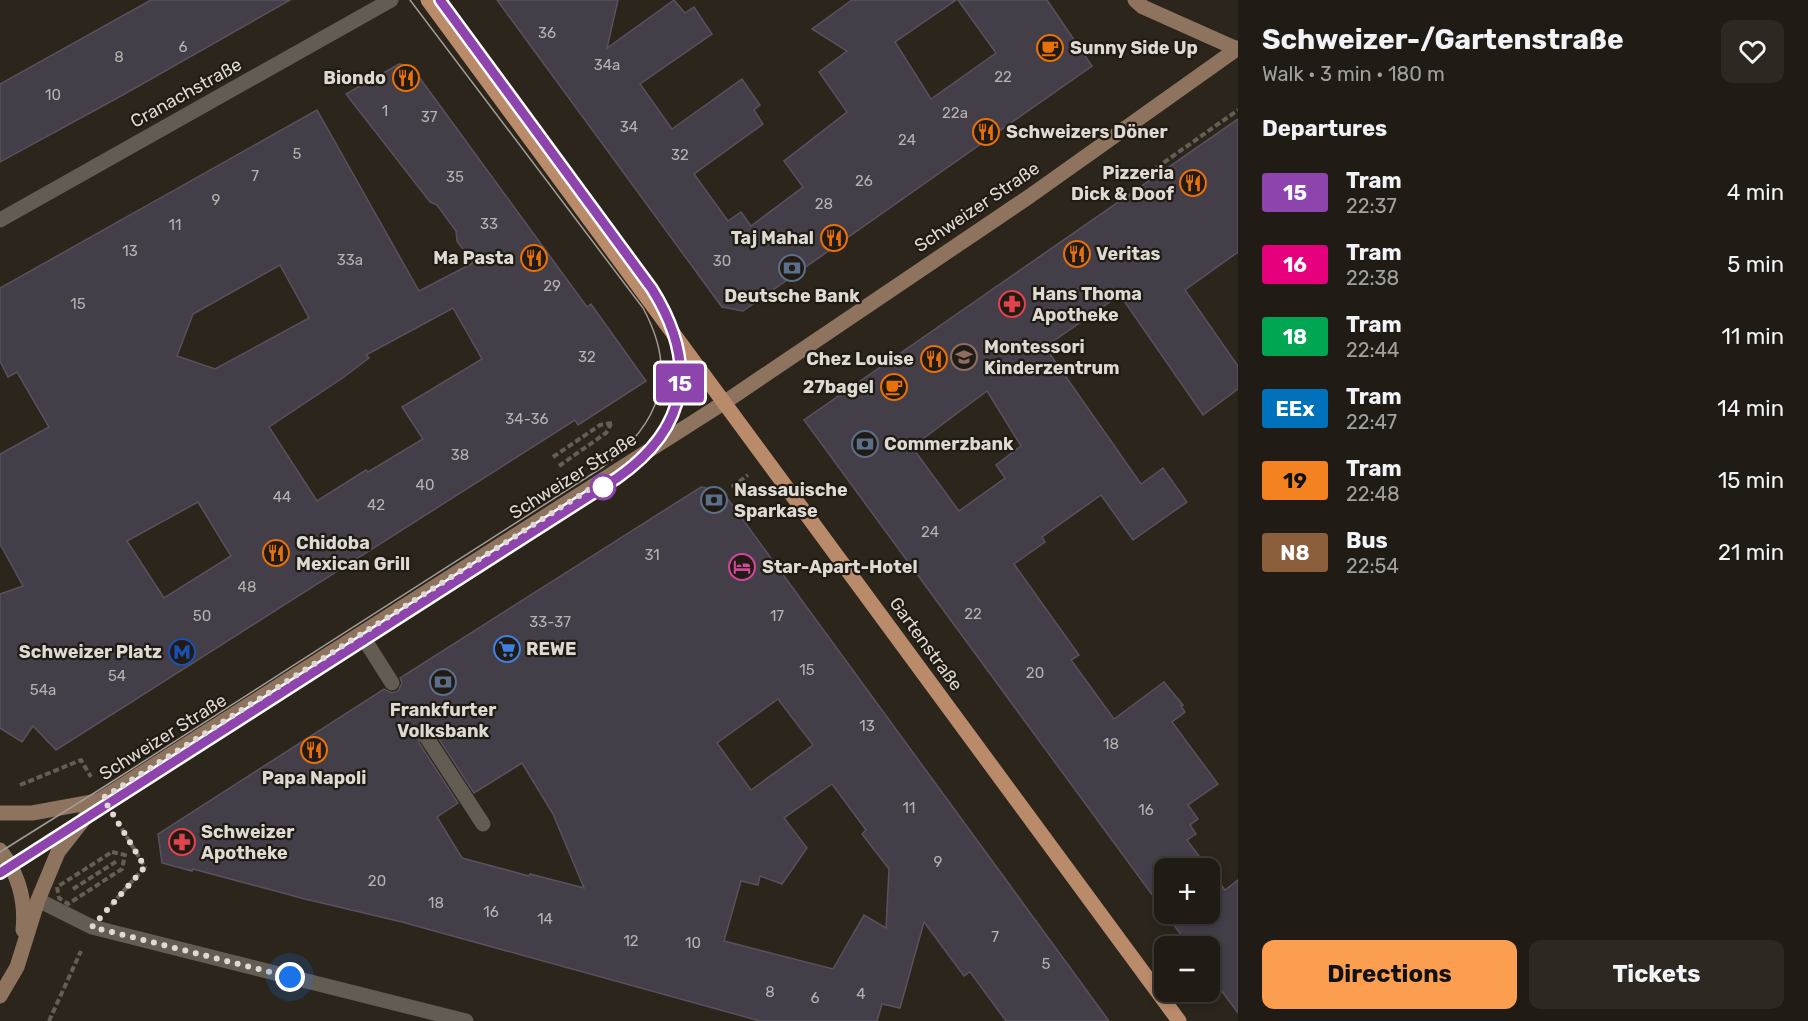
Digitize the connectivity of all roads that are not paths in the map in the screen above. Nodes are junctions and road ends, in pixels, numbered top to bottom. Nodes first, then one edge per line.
1 (391, 0) edge
2 (428, 0) edge
3 (1135, 0) edge
4 (1237, 48) edge
5 (0, 220) edge
6 (725, 402) junction
7 (361, 634) junction
8 (392, 683) dead end
9 (427, 738) dead end
10 (100, 800) junction
11 (0, 813) edge
12 (483, 824) dead end
13 (0, 850) edge
14 (38, 900) junction
15 (21, 951) junction
16 (0, 996) edge
17 (466, 1021) edge
18 (1179, 1021) edge

1 - 5 street, Cranachstraße
2 - 6 main road, Gartenstraße
3 - 4 street
4 - 6 street, Schweizer Straße
6 - 7 street, Schweizer Straße
6 - 18 main road, Gartenstraße
7 - 8 street
7 - 10 street, Schweizer Straße
9 - 12 street
10 - 11 street
10 - 14 street
13 - 15 street
14 - 15 street
14 - 17 street
15 - 16 street

